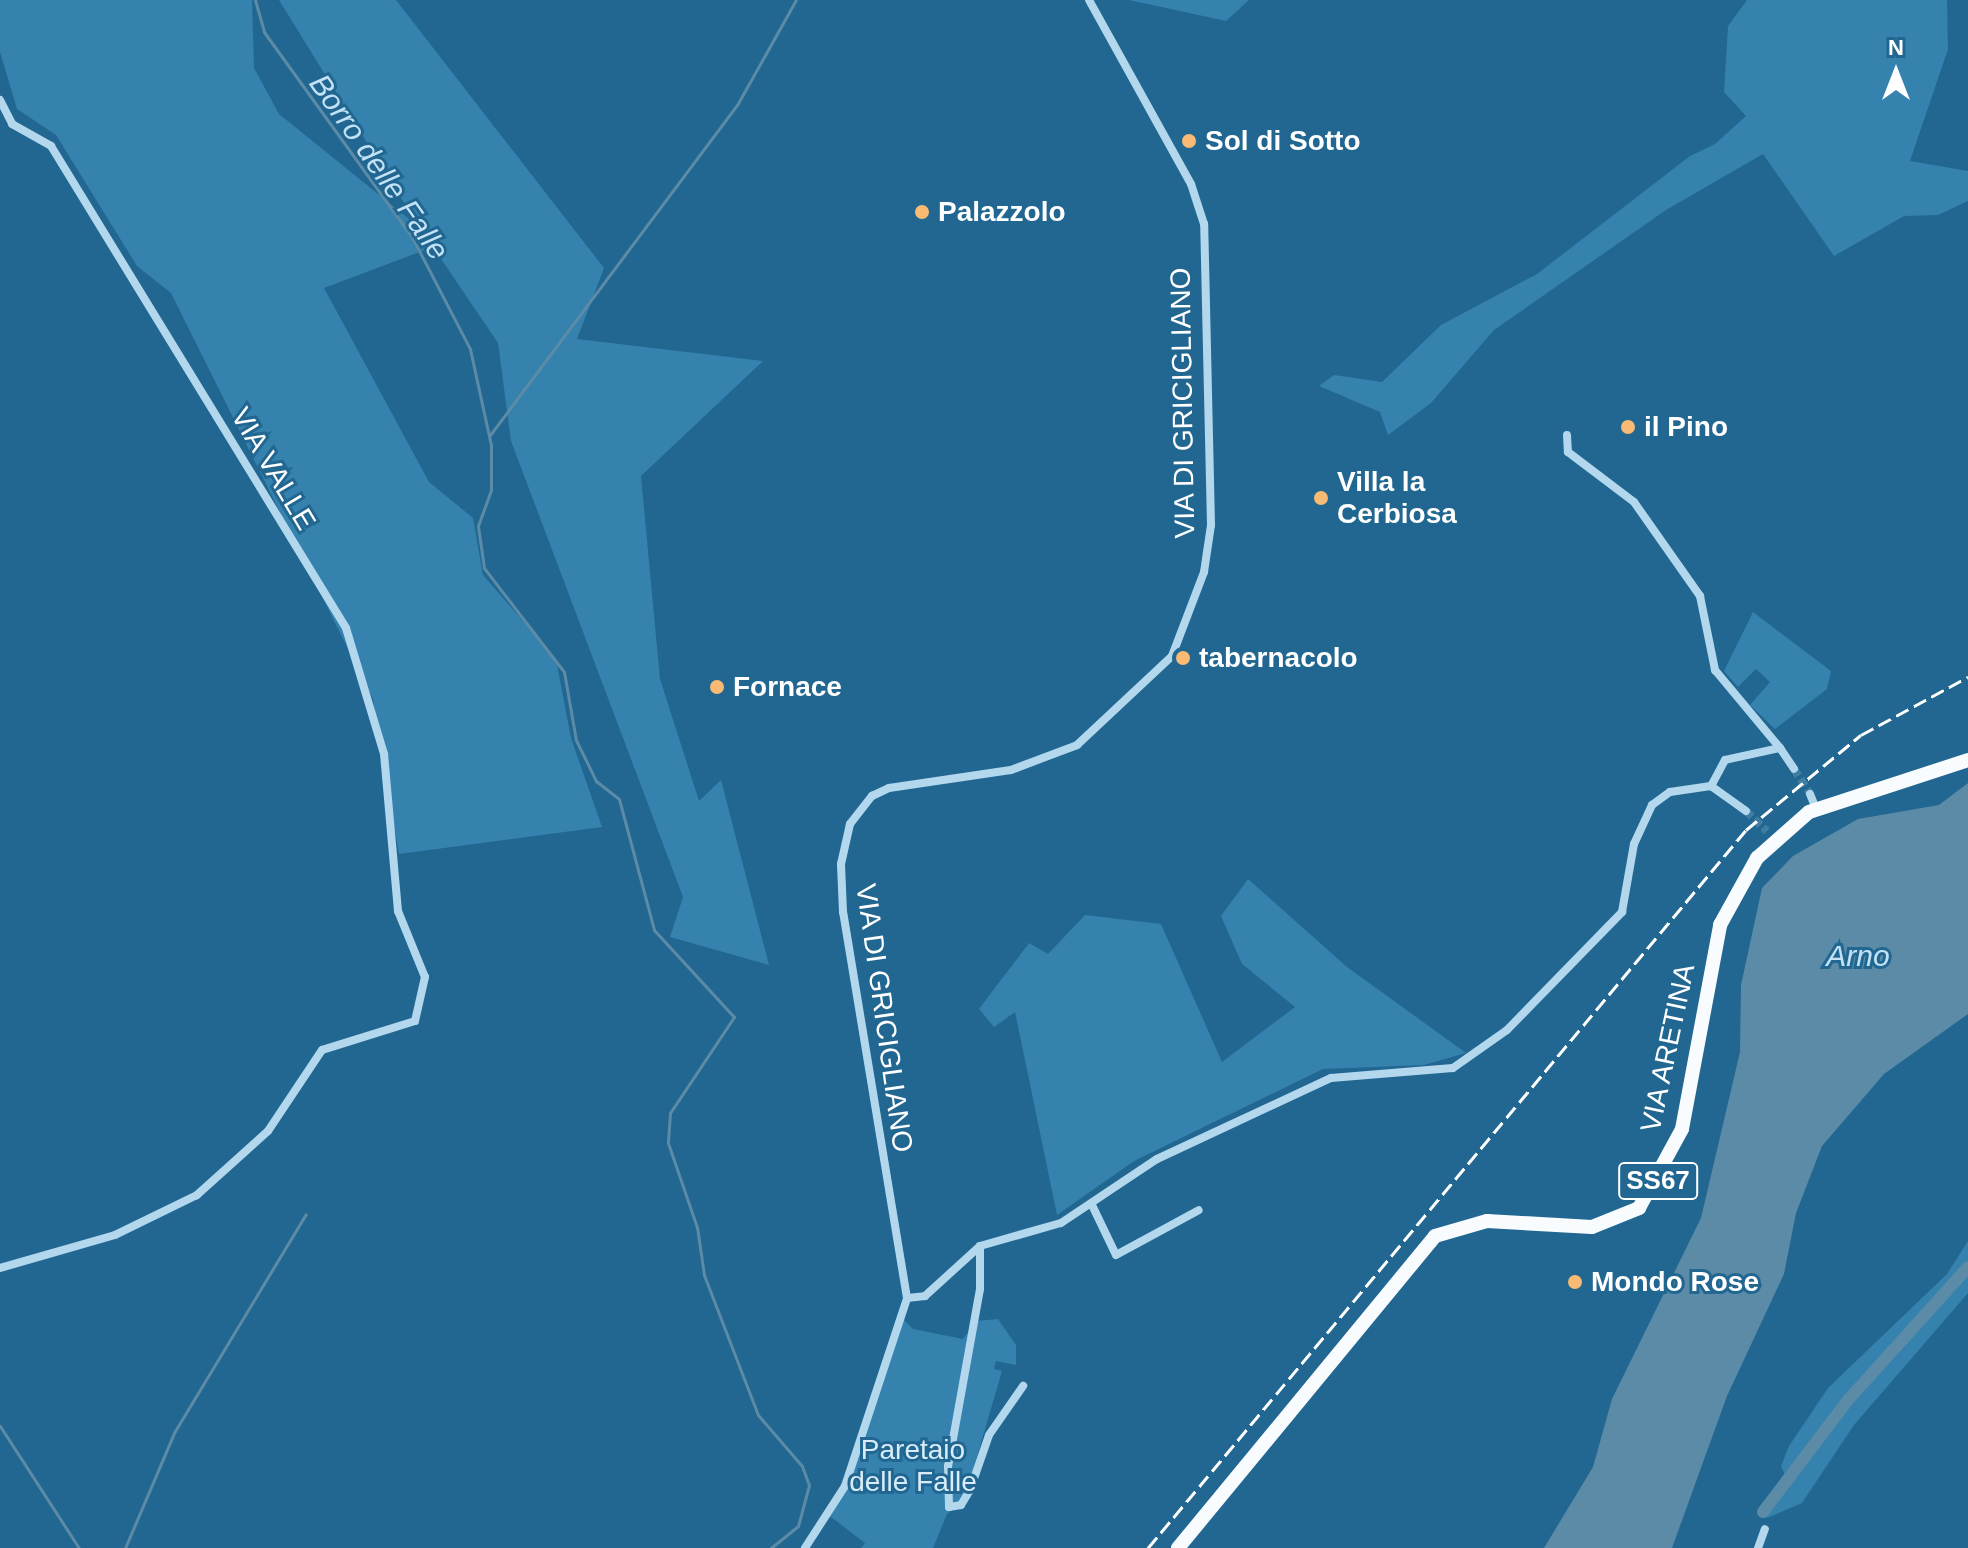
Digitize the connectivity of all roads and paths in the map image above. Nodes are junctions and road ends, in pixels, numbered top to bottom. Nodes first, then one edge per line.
1 (1089, 0) edge
2 (0, 100) edge
3 (1567, 435) dead end
4 (1780, 748) junction
5 (1968, 760) edge
6 (1794, 769) tunnel mouth
7 (1711, 786) junction
8 (1810, 794) tunnel mouth
9 (1816, 809) junction
10 (1746, 811) tunnel mouth
11 (1092, 1205) junction
12 (1199, 1210) dead end
13 (980, 1246) junction
14 (0, 1268) edge
15 (907, 1298) junction
16 (1023, 1386) dead end
17 (1765, 1529) dead end
18 (805, 1548) edge
19 (1178, 1548) edge
20 (1758, 1548) edge

1 - 15 street, VIA DI GRICIGLIANO
2 - 14 street, VIA VALLE
3 - 4 street
4 - 6 street
4 - 7 street
5 - 9 main road, VIA ARETINA / SS67
7 - 10 street
7 - 11 street
8 - 9 street
9 - 19 main road, VIA ARETINA / SS67
11 - 12 street
11 - 13 street
13 - 15 street
13 - 16 street
15 - 18 street, VIA DI GRICIGLIANO
17 - 20 street

